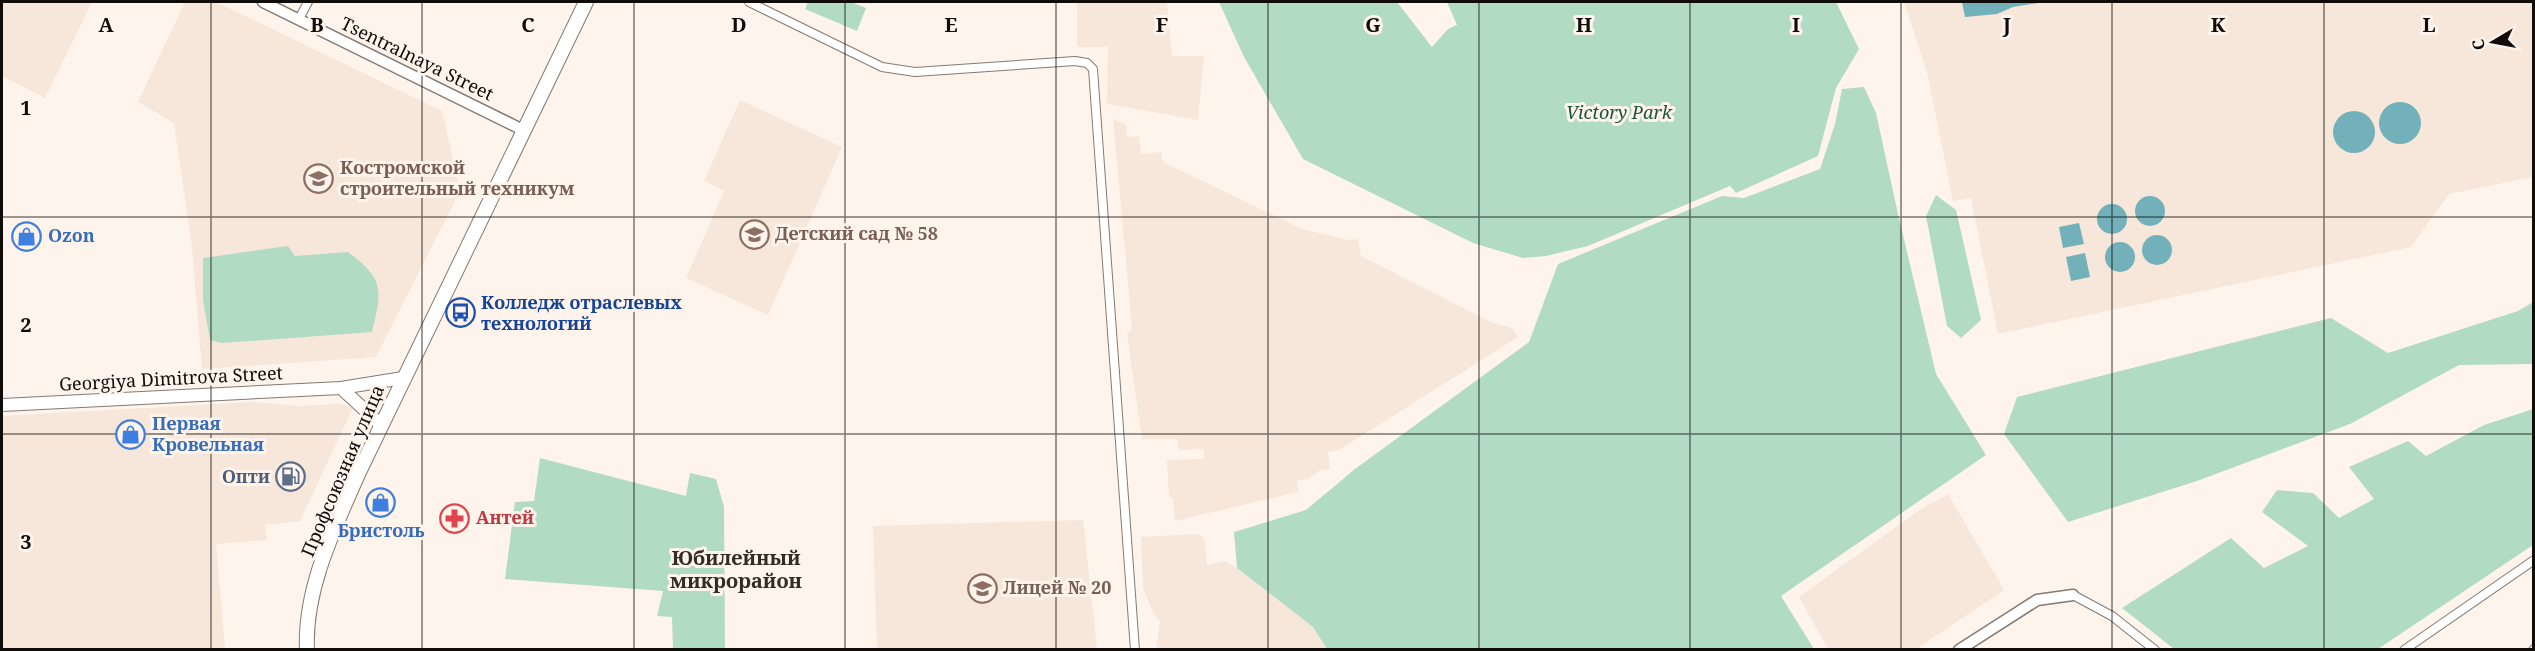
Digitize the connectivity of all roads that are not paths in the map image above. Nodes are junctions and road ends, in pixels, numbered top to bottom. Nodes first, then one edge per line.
1 (263, 2) edge
2 (308, 2) edge
3 (586, 2) edge
4 (749, 2) edge
5 (299, 19) junction
6 (523, 130) junction
7 (403, 378) junction
8 (341, 388) junction
9 (2, 405) edge
10 (381, 424) junction
11 (2534, 560) edge
12 (2073, 595) joint
13 (307, 650) edge
14 (1135, 650) edge
15 (1959, 650) edge
16 (2155, 650) edge
17 (2404, 650) edge

1 - 5 street, Tsentralnaya Street
2 - 5 street
3 - 6 highway, Профсоюзная улица
4 - 14 street
5 - 6 street, Tsentralnaya Street
6 - 7 highway, Профсоюзная улица
7 - 8 main road, Georgiya Dimitrova Street
7 - 10 highway, Профсоюзная улица
8 - 9 main road, Georgiya Dimitrova Street
8 - 10 main road
10 - 13 highway, Профсоюзная улица
11 - 17 street
12 - 15 street
12 - 16 street

